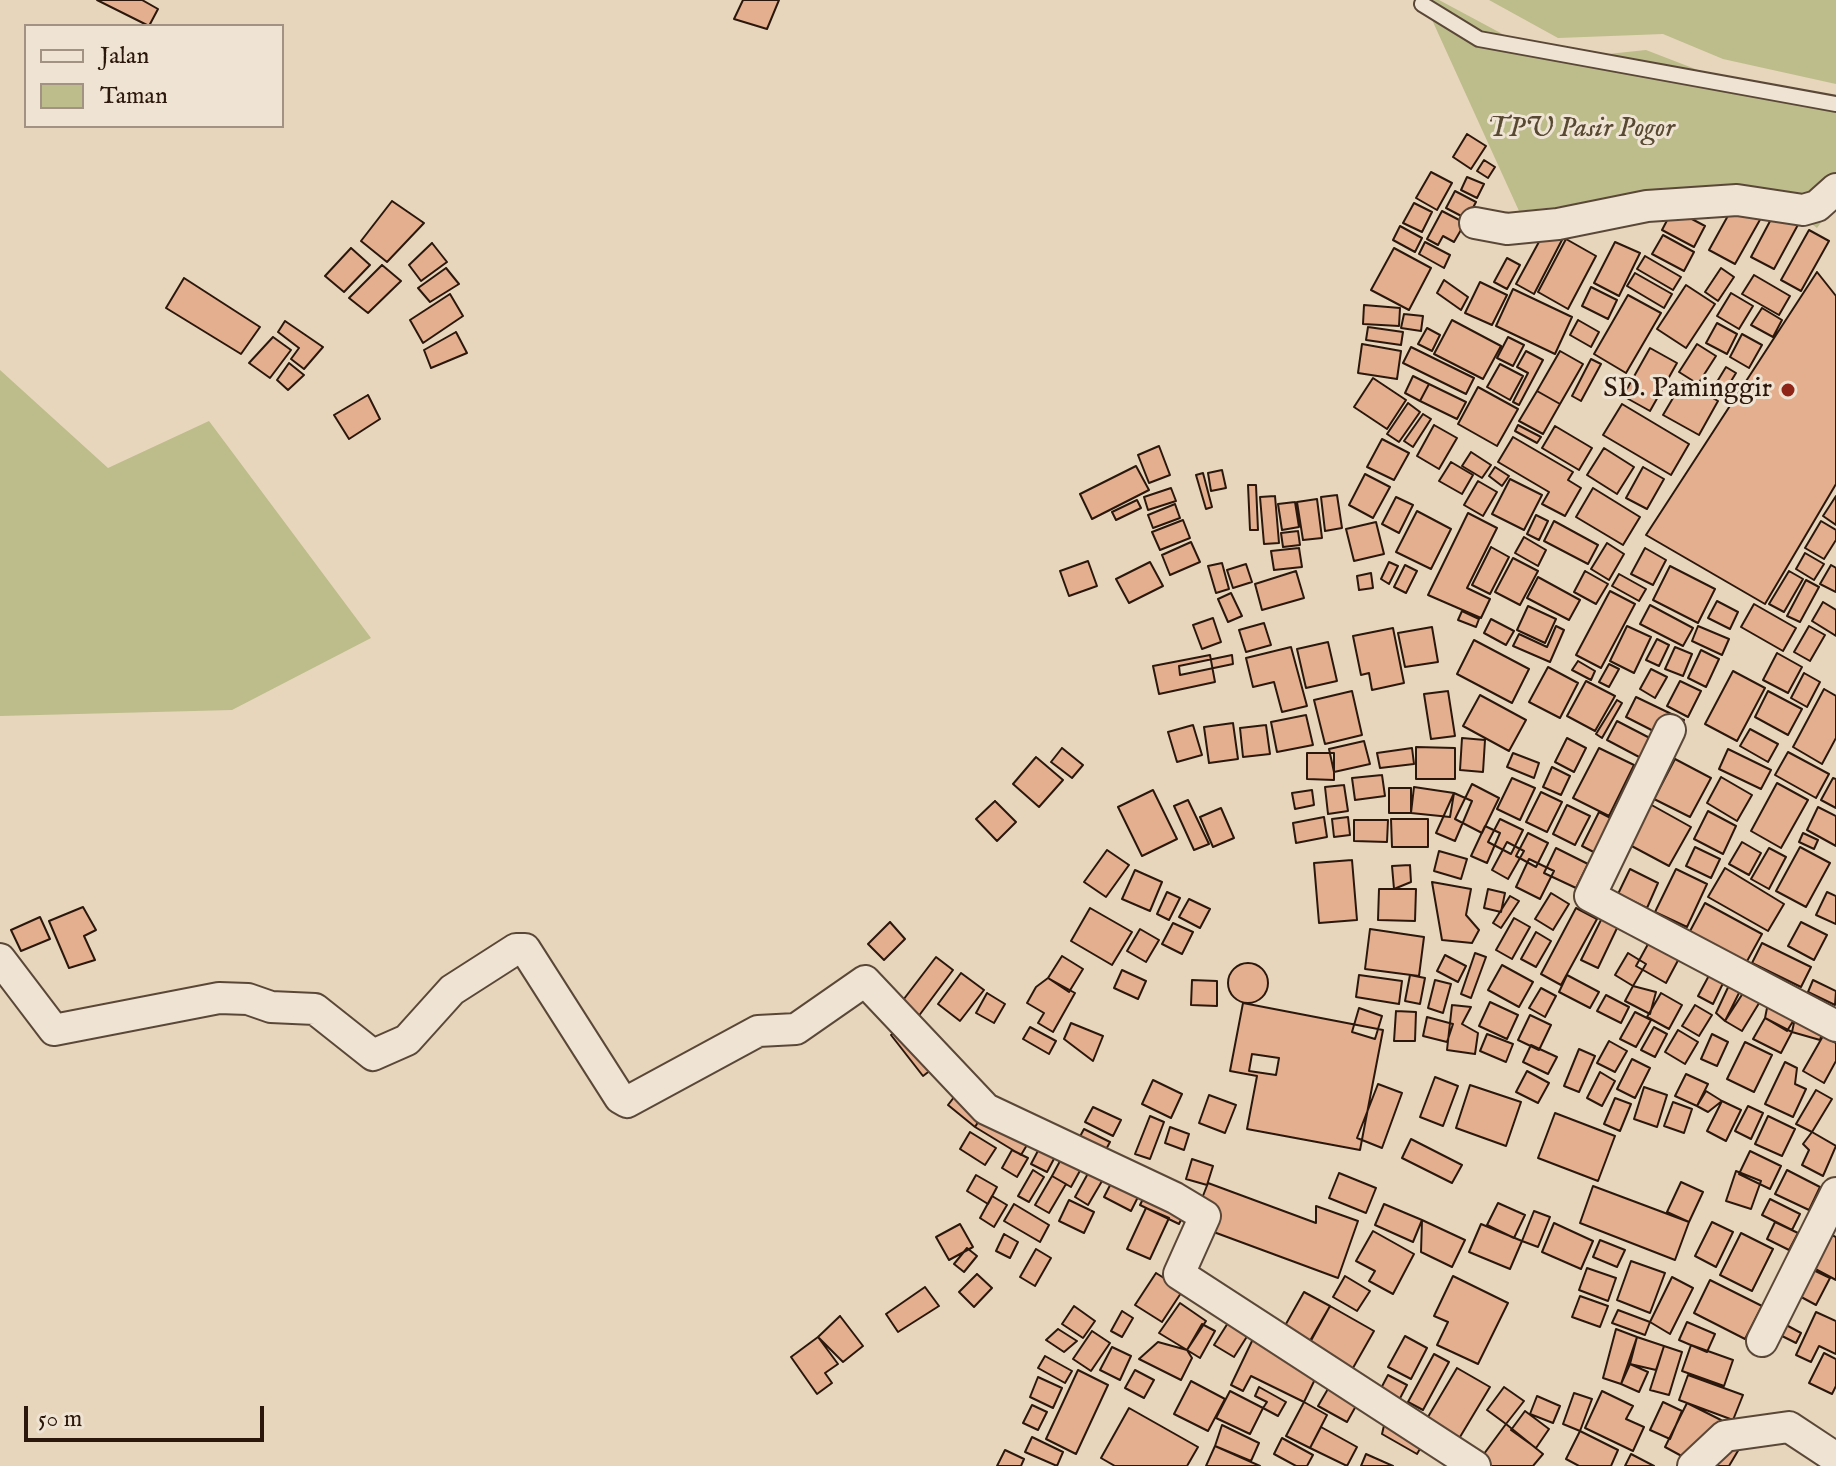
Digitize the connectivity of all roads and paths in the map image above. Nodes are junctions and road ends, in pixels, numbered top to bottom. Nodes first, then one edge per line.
1 (1422, 4) dead end
2 (1836, 104) edge
3 (1836, 189) edge
4 (1475, 223) dead end
5 (1670, 730) dead end
6 (0, 959) edge
7 (1836, 1026) edge
8 (1836, 1193) edge
9 (1762, 1341) dead end
10 (1836, 1458) edge
11 (1475, 1466) edge
12 (1693, 1466) edge

1 - 2 lane
3 - 4 street
5 - 7 street
6 - 11 street
8 - 9 street
10 - 12 street

